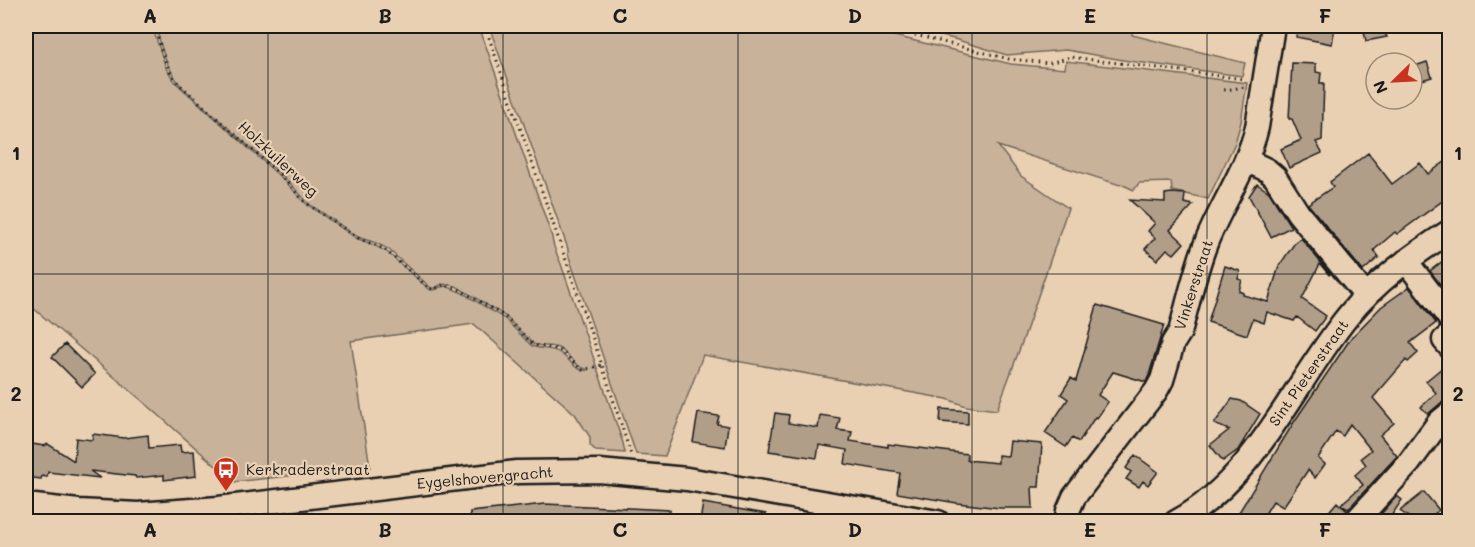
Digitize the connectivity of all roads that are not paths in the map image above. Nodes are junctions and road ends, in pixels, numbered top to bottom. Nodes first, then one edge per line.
1 (1273, 26) edge
2 (1246, 160) junction
3 (1449, 231) edge
4 (1406, 261) junction
5 (1366, 296) junction
6 (1449, 319) edge
7 (1449, 335) edge
8 (1449, 347) edge
9 (1449, 414) edge
10 (26, 506) edge
11 (76, 516) edge
12 (141, 518) edge
13 (938, 522) edge
14 (1066, 522) edge
15 (1176, 522) edge
16 (1355, 522) edge

1 - 2 street, Vinkerstraat
2 - 5 street
2 - 14 street, Vinkerstraat
3 - 4 street, Sint Pieterstraat
4 - 5 street, Sint Pieterstraat
4 - 6 street
5 - 15 street, Sint Pieterstraat
7 - 8 street
9 - 16 street
10 - 11 street
11 - 12 street
12 - 13 street, Eygelshovergracht

